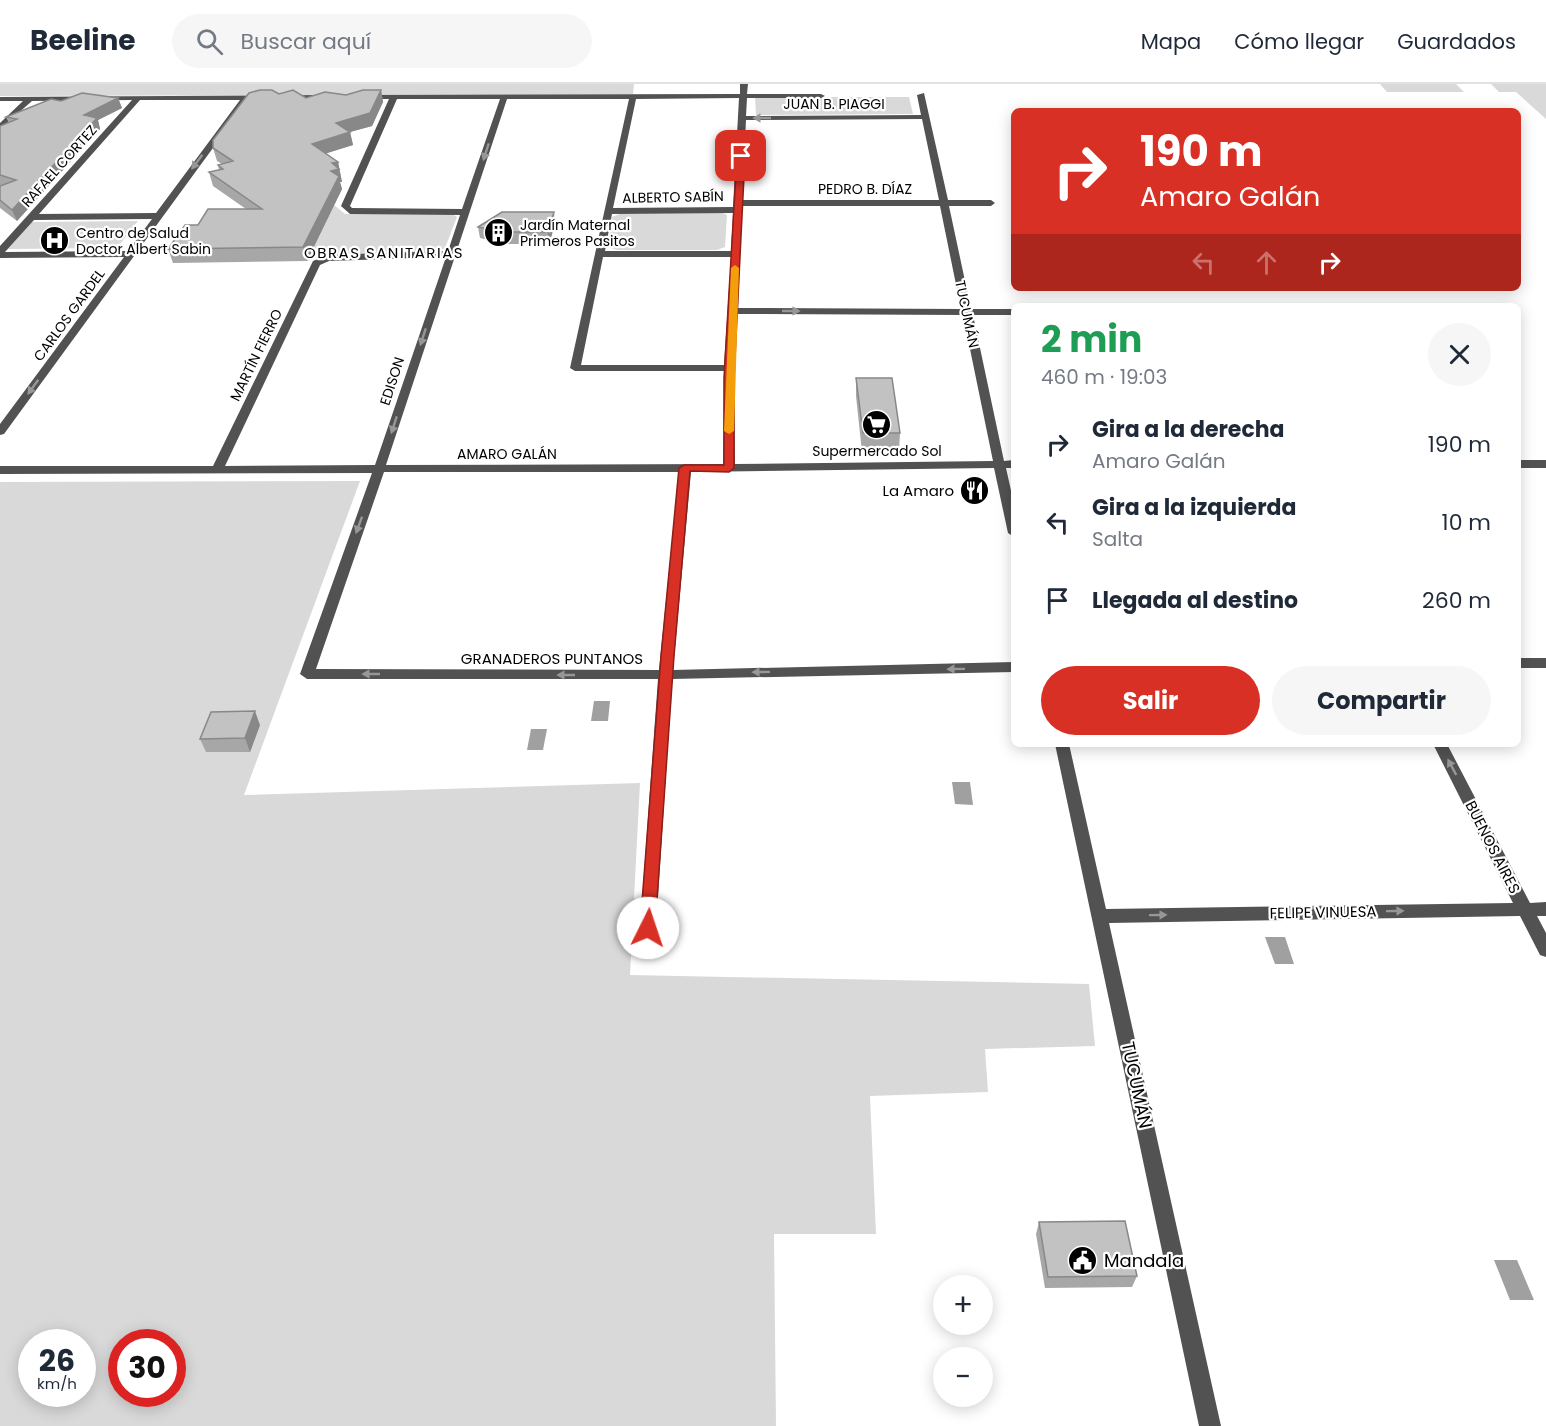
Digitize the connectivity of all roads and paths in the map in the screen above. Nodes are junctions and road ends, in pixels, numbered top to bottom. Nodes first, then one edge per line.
1 (744, 84) edge
2 (921, 95) dead end
3 (633, 96) junction
4 (744, 96) junction
5 (821, 96) dead end
6 (337, 97) edge
7 (348, 97) edge
8 (394, 97) junction
9 (504, 97) junction
10 (138, 98) junction
11 (245, 98) junction
12 (0, 99) edge
13 (30, 99) junction
14 (926, 117) junction
15 (743, 118) junction
16 (0, 127) edge
17 (944, 202) junction
18 (991, 203) dead end
19 (738, 206) junction
20 (608, 211) junction
21 (466, 212) junction
22 (157, 216) junction
23 (31, 217) junction
24 (0, 254) edge
25 (130, 254) junction
26 (450, 254) junction
27 (599, 254) junction
28 (736, 254) junction
29 (733, 311) junction
30 (966, 312) junction
31 (1011, 312) edge
32 (730, 368) junction
33 (0, 432) edge
34 (998, 464) junction
35 (1011, 464) edge
36 (1521, 464) edge
37 (1546, 464) edge
38 (684, 468) junction
39 (729, 468) junction
40 (0, 470) edge
41 (217, 470) junction
42 (379, 470) junction
43 (1011, 520) edge
44 (1521, 663) edge
45 (1546, 663) edge
46 (1011, 667) edge
47 (306, 674) joint
48 (667, 674) junction
49 (1063, 747) edge
50 (1442, 747) edge
51 (1525, 909) junction
52 (1546, 909) edge
53 (1100, 916) junction
54 (648, 928) dead end
55 (1546, 950) edge
56 (1210, 1426) edge

1 - 4 street
2 - 14 street, TUCUMÁN
3 - 4 street
3 - 9 street
3 - 20 street
4 - 5 street
4 - 15 street
6 - 11 street
7 - 8 street
8 - 9 street
8 - 21 street
9 -> 21 street, EDISON
10 - 11 street
10 - 13 street
10 - 23 street, RAFAEL CORTEZ
11 -> 22 street, CARLOS GARDEL
12 - 13 street
13 - 16 street
14 -> 15 street, JUAN B. PIAGGI
14 - 17 street, TUCUMÁN
15 - 19 street
17 - 18 street, PEDRO B. DÍAZ
17 - 19 street, PEDRO B. DÍAZ
17 - 30 street, TUCUMÁN
19 - 20 street, ALBERTO SABÍN
19 - 28 street
20 - 27 street
21 - 26 street, EDISON
22 - 23 street
22 - 25 street, CARLOS GARDEL
23 - 24 street, RAFAEL CORTEZ
24 - 25 street
25 -> 33 street, CARLOS GARDEL
26 - 41 street, MARTÍN FIERRO
26 -> 42 street, EDISON
27 - 28 street
27 - 32 street
28 - 29 street
29 -> 30 street
29 - 32 street
30 - 31 street
30 - 34 street, TUCUMÁN
32 - 39 street
34 - 35 street, AMARO GALÁN
34 - 39 street, AMARO GALÁN
34 - 43 street, TUCUMÁN
36 - 37 street
38 - 39 street, AMARO GALÁN
38 - 42 street, AMARO GALÁN
38 - 48 street
40 - 41 street, AMARO GALÁN
41 - 42 street, AMARO GALÁN
42 -> 47 street, EDISON
44 - 45 street
46 -> 48 street, GRANADEROS PUNTANOS
48 -> 47 street, GRANADEROS PUNTANOS
48 - 54 street
49 - 53 street, TUCUMÁN
51 -> 50 street, BUENOS AIRES
51 - 52 street, FELIPE VINUESA
53 -> 51 street, FELIPE VINUESA
51 - 55 street, BUENOS AIRES
53 - 56 street, TUCUMÁN

